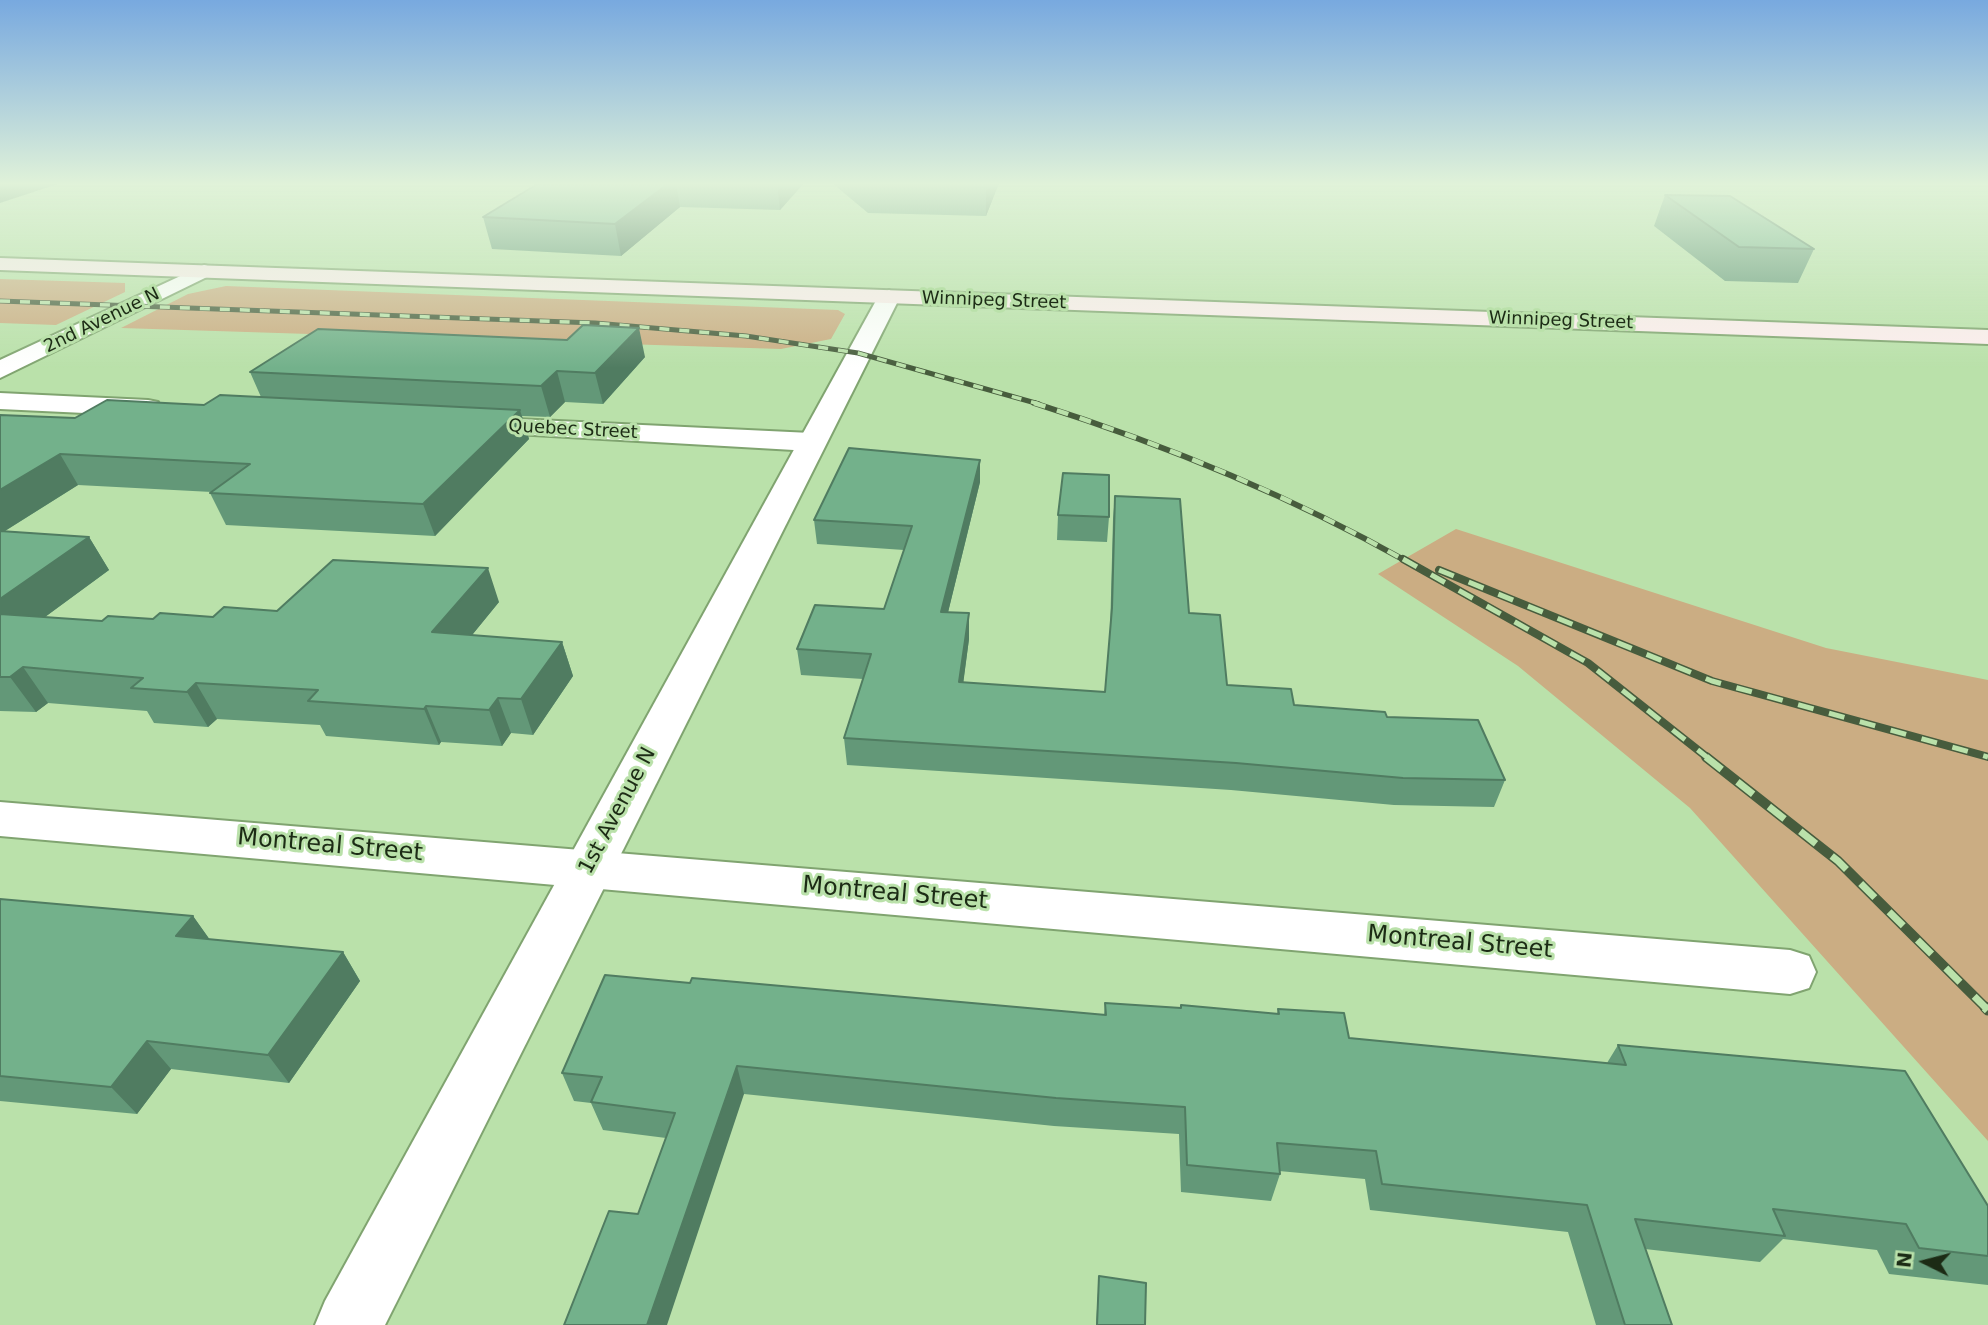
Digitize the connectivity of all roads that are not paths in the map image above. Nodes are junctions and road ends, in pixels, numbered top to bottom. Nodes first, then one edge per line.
1 (0, 264) edge
2 (204, 271) junction
3 (888, 297) junction
4 (1988, 337) edge
5 (0, 370) edge
6 (0, 401) edge
7 (179, 410) edge
8 (454, 424) edge
9 (811, 442) junction
10 (0, 819) edge
11 (588, 867) junction
12 (1790, 972) dead end
13 (349, 1325) edge

1 - 2 main road, Winnipeg Street
2 - 3 main road, Winnipeg Street
2 - 5 street, 2nd Avenue N
3 - 4 main road, Winnipeg Street
3 - 9 street, 1st Avenue N
6 - 7 street
8 - 9 street, Quebec Street
9 - 11 street, 1st Avenue N
10 - 11 street, Montreal Street
11 - 12 street, Montreal Street
11 - 13 street, 1st Avenue N

